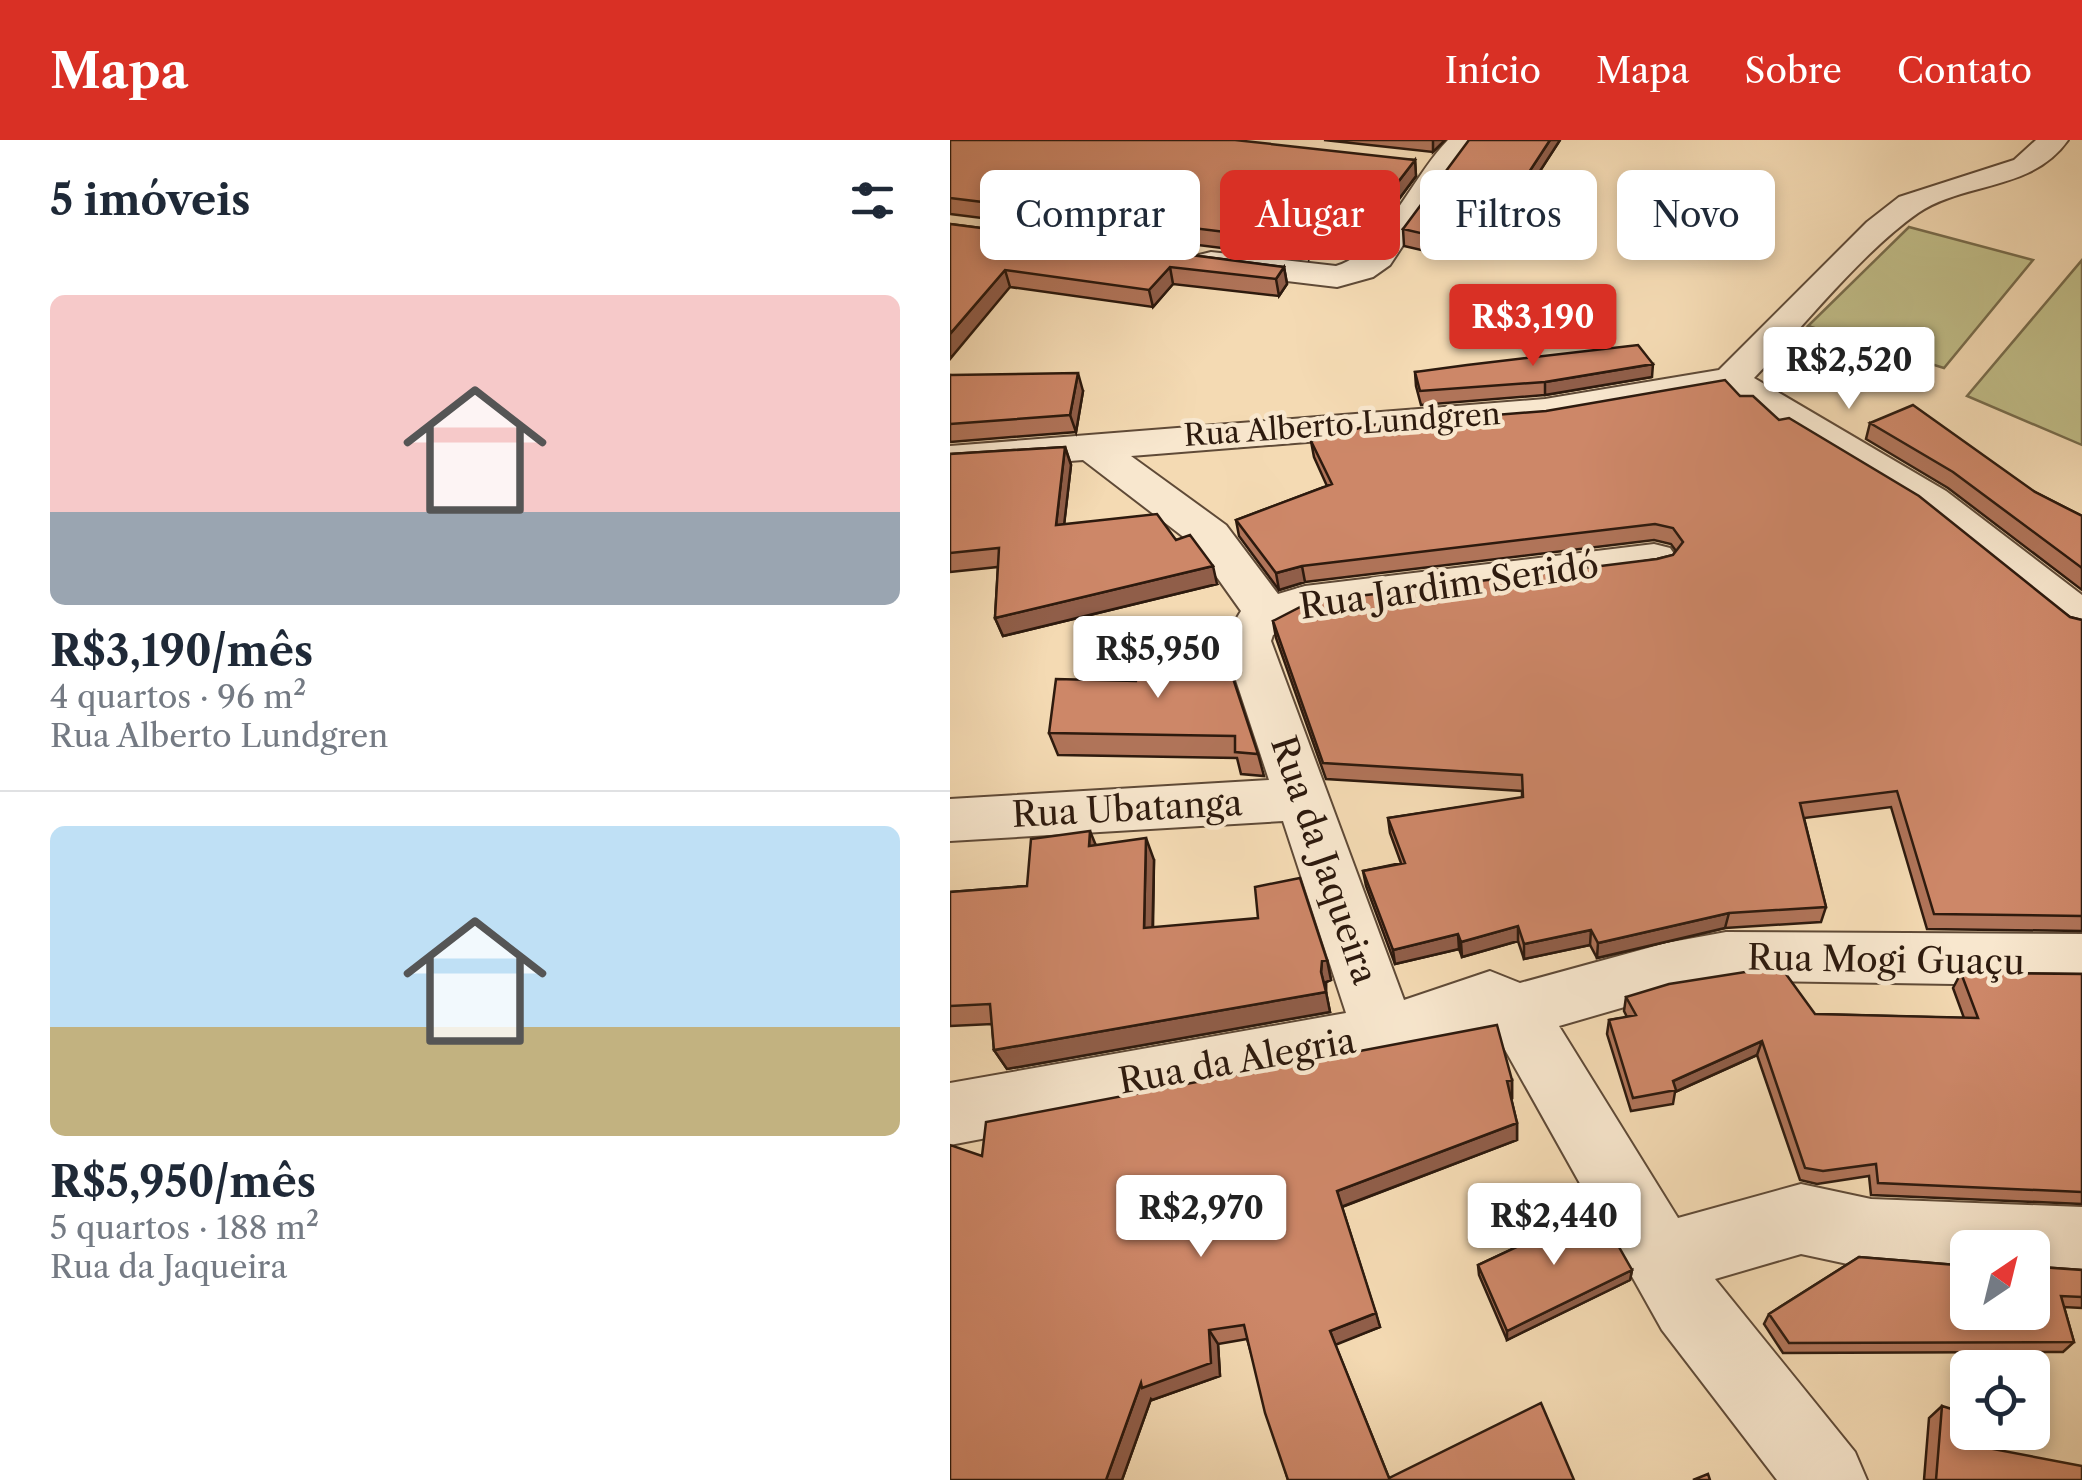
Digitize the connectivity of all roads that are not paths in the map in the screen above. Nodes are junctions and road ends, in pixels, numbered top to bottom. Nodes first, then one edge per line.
1 (1465, 140) edge
2 (2052, 140) edge
3 (1401, 162) edge
4 (1439, 166) junction
5 (1200, 260) edge
6 (1732, 379) junction
7 (1089, 444) junction
8 (950, 458) edge
9 (1654, 558) edge
10 (2082, 619) edge
11 (1259, 622) junction
12 (1304, 799) junction
13 (950, 820) edge
14 (2082, 960) edge
15 (1516, 1012) junction
16 (1385, 1034) junction
17 (950, 1114) edge
18 (2082, 1243) edge
19 (1661, 1259) junction
20 (1827, 1480) edge

1 - 4 street
2 - 6 street
3 - 4 street
4 - 5 street
6 - 7 street, Rua Alberto Lundgren
6 - 10 street
7 - 8 street, Rua Alberto Lundgren
7 - 11 street
9 - 11 street, Rua Jardim Seridó
11 - 12 street, Rua da Jaqueira
12 - 13 street, Rua Ubatanga
12 - 16 street, Rua da Jaqueira
14 - 15 street, Rua Mogi Guaçu
15 - 16 street, Rua da Alegria
15 - 19 street
16 - 17 street, Rua da Alegria
18 - 19 street
19 - 20 street

